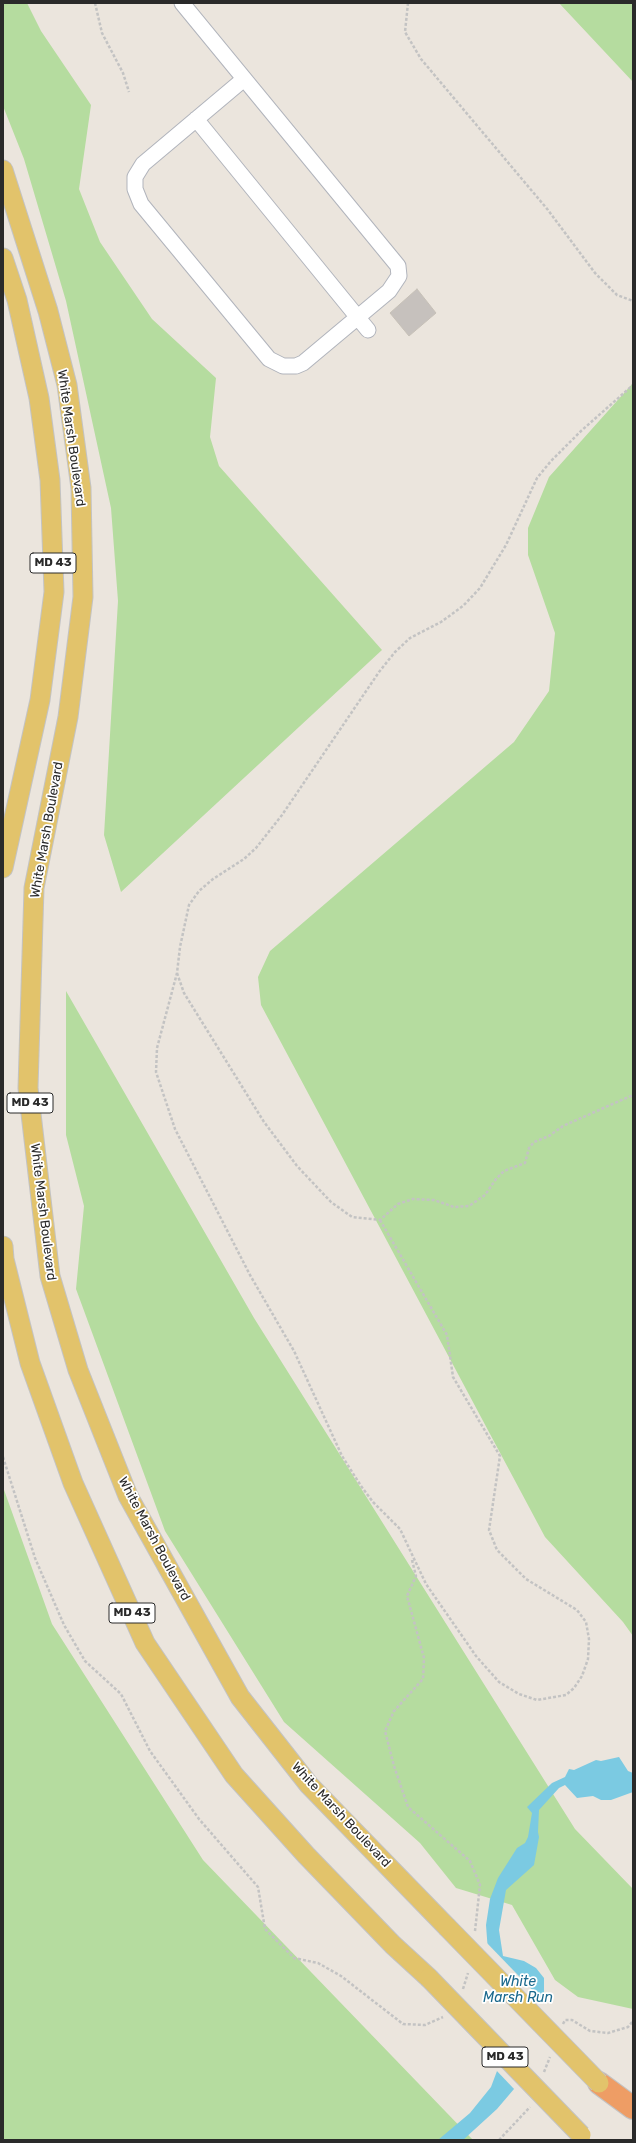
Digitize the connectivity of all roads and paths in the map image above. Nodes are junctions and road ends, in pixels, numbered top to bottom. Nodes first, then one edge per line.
1 (95, 3) edge
2 (182, 3) edge
3 (408, 3) edge
4 (240, 74) junction
5 (129, 92) dead end
6 (196, 119) junction
7 (3, 170) edge
8 (3, 258) edge
9 (633, 301) edge
10 (357, 318) junction
11 (368, 330) dead end
12 (633, 385) edge
13 (3, 868) edge
14 (176, 973) junction
15 (633, 1095) edge
16 (380, 1220) junction
17 (3, 1246) edge
18 (600, 2083) junction
19 (633, 2108) edge
20 (633, 2119) edge
21 (583, 2138) edge

1 - 5 path
2 - 4 lane
3 - 9 path
4 - 6 lane
4 - 10 lane
6 - 10 lane
6 - 10 lane
7 - 18 main road, White Marsh Boulevard / MD 43, bridge
8 - 13 main road, White Marsh Boulevard / MD 43
10 - 11 lane
12 - 14 path
14 - 16 path
14 - 16 path
15 - 16 path
17 - 21 main road, MD 43, bridge
18 - 19 highway
18 - 20 main road, White Marsh Boulevard / MD 43

